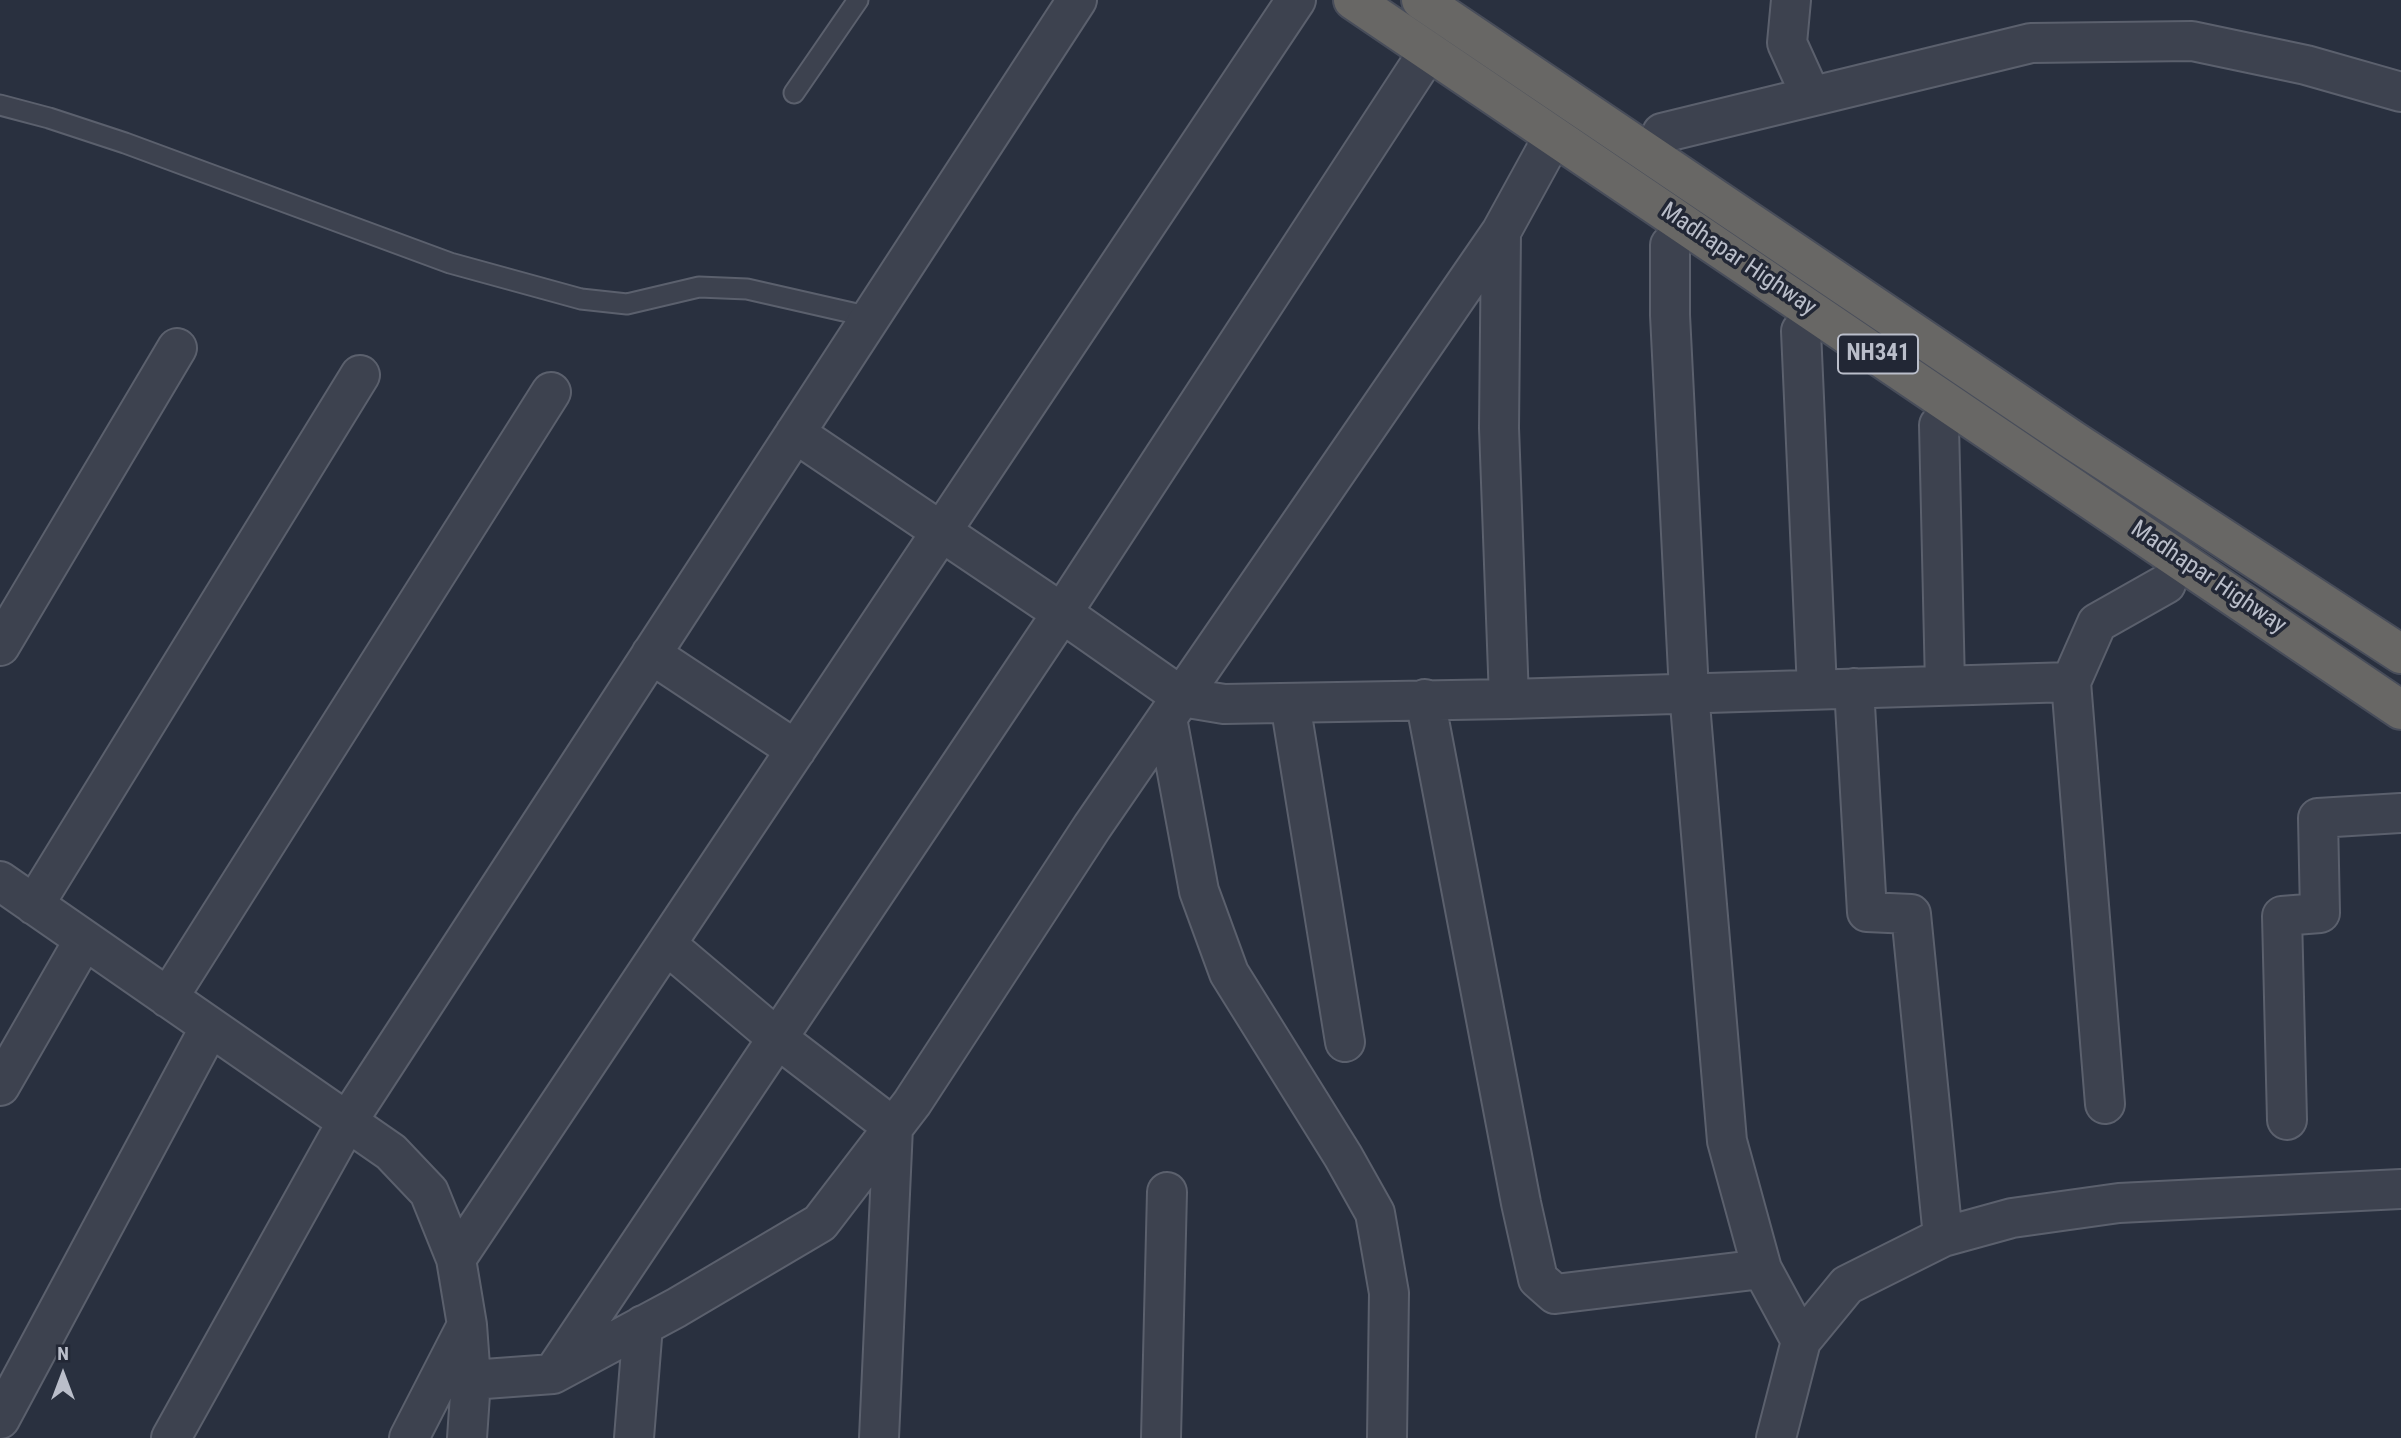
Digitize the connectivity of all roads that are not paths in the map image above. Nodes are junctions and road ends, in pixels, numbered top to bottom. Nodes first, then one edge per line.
1 (858, 0) edge
2 (1077, 0) edge
3 (1296, 0) edge
4 (1353, 0) edge
5 (1421, 0) edge
6 (1791, 0) edge
7 (1419, 66) dead end
8 (2401, 92) edge
9 (794, 93) dead end
10 (1811, 96) junction
11 (0, 105) edge
12 (1662, 134) dead end
13 (1546, 150) dead end
14 (1501, 232) junction
15 (1670, 245) dead end
16 (870, 317) junction
17 (1801, 331) dead end
18 (177, 348) dead end
19 (360, 374) dead end
20 (551, 391) dead end
21 (1939, 425) dead end
22 (795, 433) junction
23 (941, 533) junction
24 (2166, 584) dead end
25 (1062, 613) junction
26 (0, 646) edge
27 (652, 654) junction
28 (2401, 654) edge
29 (2071, 681) junction
30 (1945, 685) junction
31 (1835, 688) junction
32 (1689, 692) junction
33 (1425, 699) junction
34 (1509, 699) junction
35 (1290, 703) junction
36 (1174, 708) junction
37 (2401, 710) edge
38 (796, 750) junction
39 (2401, 813) edge
40 (0, 881) edge
41 (34, 905) junction
42 (84, 940) junction
43 (667, 945) junction
44 (168, 998) junction
45 (210, 1027) junction
46 (777, 1038) junction
47 (1345, 1042) dead end
48 (0, 1086) edge
49 (2105, 1104) dead end
50 (2287, 1120) dead end
51 (347, 1122) junction
52 (893, 1127) junction
53 (2401, 1189) edge
54 (1167, 1192) dead end
55 (1943, 1237) junction
56 (456, 1259) junction
57 (1762, 1269) junction
58 (467, 1325) junction
59 (643, 1325) junction
60 (1801, 1341) junction
61 (553, 1374) junction
62 (471, 1380) junction
63 (0, 1419) edge
64 (171, 1438) edge
65 (409, 1438) edge
66 (467, 1438) edge
67 (634, 1438) edge
68 (879, 1438) edge
69 (1161, 1438) edge
70 (1387, 1438) edge
71 (1776, 1438) edge

1 - 9 lane
2 - 16 street
3 - 23 street
4 - 37 highway, Madhapar Highway / NH341
5 - 28 highway, Madhapar Highway / NH341
6 - 10 street
7 - 25 street
8 - 10 street
10 - 12 street
11 - 16 lane
13 - 14 street
14 - 34 street
14 - 36 street
15 - 32 street
16 - 22 street
17 - 31 street
18 - 26 street
19 - 41 street
20 - 44 street
21 - 30 street
22 - 23 street
22 - 27 street
23 - 25 street
23 - 38 street
24 - 29 street
25 - 36 street
25 - 46 street
27 - 38 street
27 - 51 street
29 - 30 street
29 - 49 street
30 - 31 street
31 - 32 street
31 - 55 street
32 - 34 street
32 - 57 street
33 - 34 street
33 - 35 street
33 - 57 street
35 - 36 street
35 - 47 street
36 - 52 street
36 - 70 street
38 - 43 street
39 - 50 street
40 - 41 street
41 - 42 street
42 - 44 street
42 - 48 street
43 - 46 street
43 - 56 street
44 - 45 street
45 - 51 street
45 - 63 street
46 - 52 street
46 - 61 street
51 - 56 street
51 - 64 street
52 - 59 street
52 - 68 street
53 - 55 street
54 - 69 street
55 - 60 street
56 - 58 street
57 - 60 street
58 - 62 street
58 - 65 street
59 - 61 street
59 - 67 street
60 - 71 street
61 - 62 street
62 - 66 street

